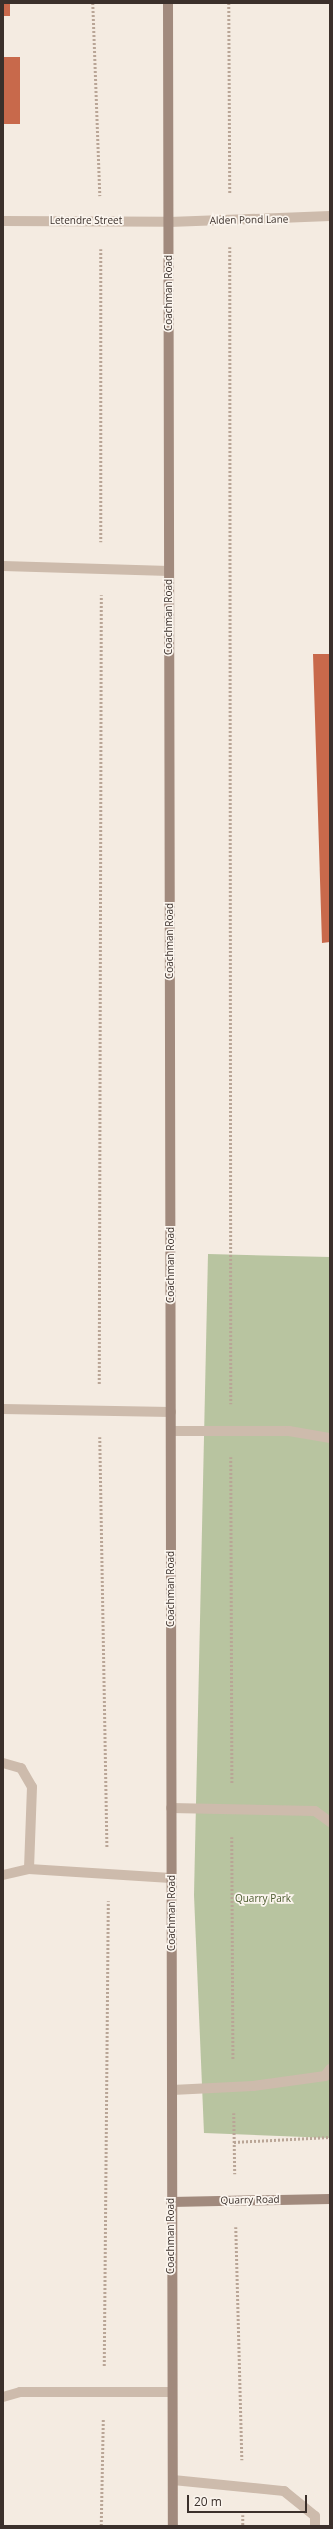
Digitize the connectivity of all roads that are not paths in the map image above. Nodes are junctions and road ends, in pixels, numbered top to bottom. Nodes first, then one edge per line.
1 (168, 3) edge
2 (330, 216) edge
3 (3, 221) edge
4 (169, 222) junction
5 (3, 566) edge
6 (169, 571) junction
7 (3, 1409) edge
8 (171, 1412) junction
9 (171, 1431) junction
10 (330, 1438) edge
11 (3, 1763) edge
12 (171, 1808) junction
13 (330, 1822) edge
14 (29, 1869) junction
15 (3, 1875) edge
16 (171, 1878) junction
17 (330, 2069) edge
18 (172, 2090) junction
19 (330, 2199) edge
20 (171, 2202) junction
21 (172, 2392) junction
22 (3, 2398) edge
23 (173, 2480) junction
24 (173, 2526) edge
25 (315, 2526) edge

1 - 4 street, Coachman Road
2 - 4 street, Alden Pond Lane
3 - 4 street, Letendre Street
4 - 6 street, Coachman Road
5 - 6 street
6 - 8 street, Coachman Road
7 - 8 street
8 - 9 street, Coachman Road
9 - 10 street
9 - 12 street, Coachman Road
11 - 14 street
12 - 13 street
12 - 16 street, Coachman Road
14 - 15 street
14 - 16 street
16 - 18 street, Coachman Road
17 - 18 street
18 - 20 street, Coachman Road
19 - 20 street, Quarry Road
20 - 21 street, Coachman Road
21 - 22 street
21 - 23 street, Coachman Road
23 - 24 street, Coachman Road
23 - 25 street

